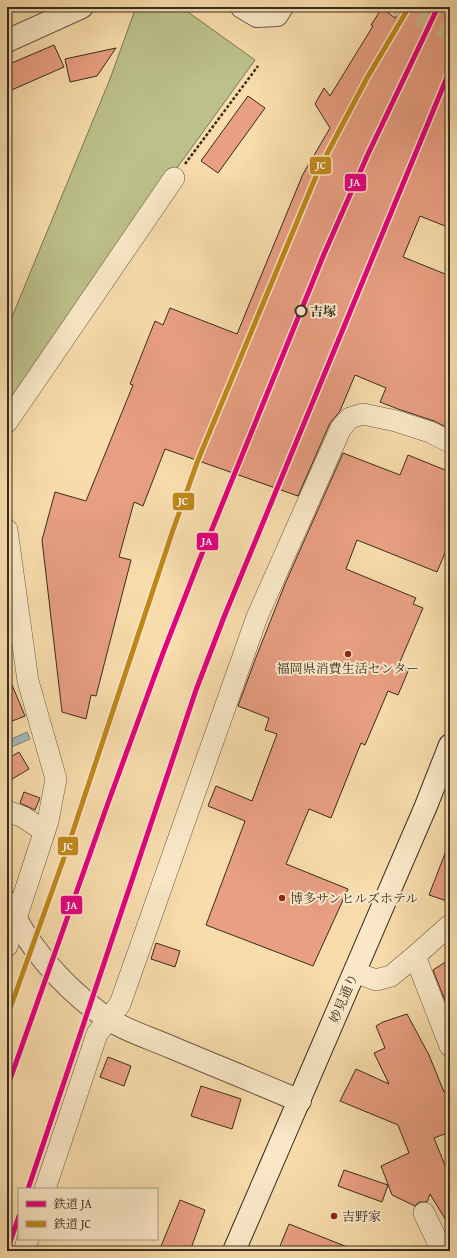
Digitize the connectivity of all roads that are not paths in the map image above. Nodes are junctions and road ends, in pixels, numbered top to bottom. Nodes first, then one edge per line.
1 (82, 7) edge
2 (242, 7) edge
3 (282, 7) edge
4 (7, 41) edge
5 (174, 178) road end
6 (7, 422) edge
7 (450, 442) edge
8 (7, 530) edge
9 (447, 760) edge
10 (7, 811) edge
11 (44, 830) junction
12 (11, 911) edge
13 (450, 925) edge
14 (7, 946) edge
15 (415, 956) junction
16 (354, 972) junction
17 (109, 1019) junction
18 (450, 1046) edge
19 (300, 1101) junction
20 (45, 1188) edge
21 (424, 1213) dead end
22 (28, 1240) edge
23 (24, 1251) edge
24 (234, 1251) edge
25 (442, 1251) edge

1 - 4 main road
2 - 3 main road
5 - 6 street
7 - 17 street
8 - 11 street
9 - 16 main road, 妙見通り
10 - 11 street
11 - 12 street
12 - 14 street
12 - 17 main road
13 - 15 street
15 - 16 street
15 - 18 street
16 - 19 main road, 妙見通り
17 - 19 main road
17 - 20 street
19 - 24 main road, 妙見通り
21 - 25 street
22 - 23 street

